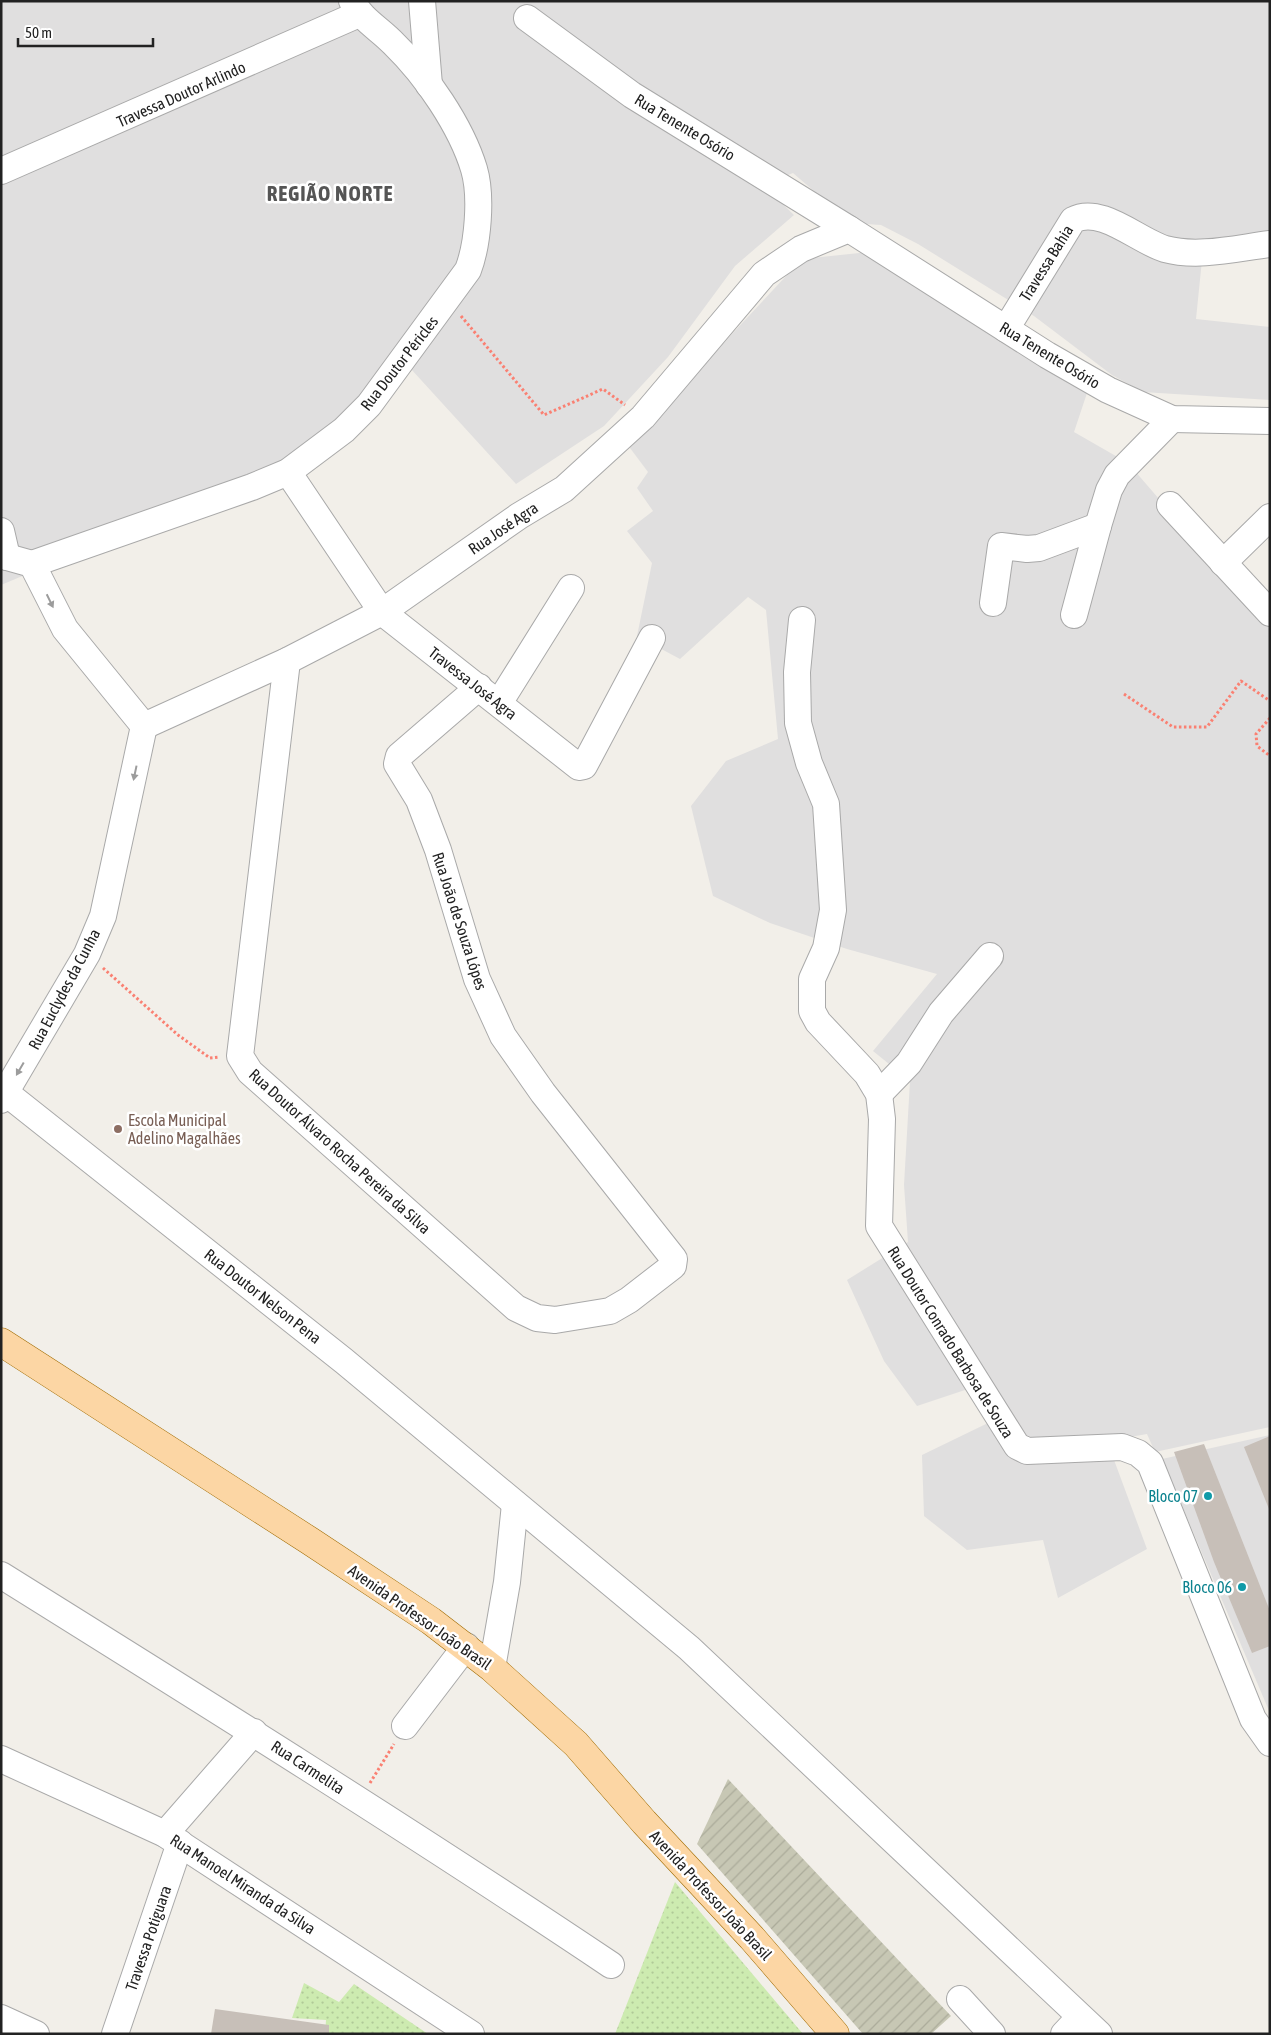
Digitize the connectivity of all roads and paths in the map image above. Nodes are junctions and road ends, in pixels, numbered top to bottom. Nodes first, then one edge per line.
1 (422, 1) edge
2 (355, 8) edge
3 (526, 18) dead end
4 (429, 85) junction
5 (1, 172) edge
6 (849, 229) junction
7 (1270, 244) edge
8 (448, 300) junction
9 (1006, 329) junction
10 (643, 417) junction
11 (1172, 419) junction
12 (1270, 421) edge
13 (288, 472) junction
14 (1170, 504) dead end
15 (1270, 517) edge
16 (1098, 526) junction
17 (1, 531) edge
18 (13, 561) edge
19 (1223, 564) junction
20 (571, 588) dead end
21 (993, 602) dead end
22 (382, 612) junction
23 (1270, 613) edge
24 (1074, 615) dead end
25 (802, 620) dead end
26 (652, 638) dead end
27 (287, 661) junction
28 (479, 687) junction
29 (1124, 694) dead end
30 (1270, 701) edge
31 (500, 703) junction
32 (1270, 718) edge
33 (144, 726) junction
34 (1270, 756) edge
35 (87, 954) junction
36 (990, 956) dead end
37 (240, 1056) junction
38 (879, 1094) junction
39 (4, 1096) edge
40 (674, 1259) joint
41 (1, 1342) edge
42 (515, 1504) junction
43 (1, 1575) edge
44 (466, 1646) junction
45 (492, 1668) junction
46 (405, 1726) joint
47 (254, 1732) junction
48 (1270, 1743) edge
49 (1, 1759) edge
50 (359, 1800) junction
51 (173, 1838) junction
52 (611, 1965) dead end
53 (960, 1999) dead end
54 (1, 2018) edge
55 (1072, 2025) edge
56 (36, 2034) edge
57 (115, 2034) edge
58 (471, 2034) edge
59 (835, 2034) edge
60 (992, 2034) edge
61 (1099, 2034) edge

1 - 4 street
2 - 4 street, Rua Doutor Péricles
2 - 5 street, Travessa Doutor Arlindo
3 - 6 street, Rua Tenente Osório
4 - 8 street, Rua Doutor Péricles
6 - 9 street, Rua Tenente Osório
6 - 10 street, Rua José Agra
7 - 9 street, Travessa Bahia
8 - 10 path
8 - 13 street, Rua Doutor Péricles
9 - 11 street, Rua Tenente Osório
10 - 22 street, Rua José Agra
11 - 12 street, Rua Tenente Osório
11 - 16 street
13 - 18 street, Rua Doutor Péricles
13 - 22 street, Travessa José Agra
14 - 19 street
15 - 19 street
16 - 21 street
16 - 24 street
17 - 18 street
18 -> 33 street
19 - 23 street
20 - 31 street
22 - 27 street, Rua José Agra
22 - 28 street, Travessa José Agra
25 - 38 street, Rua Doutor Conrado Barbosa de Souza
26 - 31 street, Travessa José Agra
27 - 33 street, Rua José Agra
27 - 37 street, Rua Doutor Álvaro Rocha Pereira da Silva
28 - 31 street, Travessa José Agra
28 - 40 street, Rua João de Souza Lópes
29 - 30 path
32 - 34 path
33 -> 35 street, Rua Euclydes da Cunha
35 - 37 path
35 -> 39 street, Rua Euclydes da Cunha
36 - 38 street
37 - 40 street, Rua Doutor Álvaro Rocha Pereira da Silva
38 - 48 street, Rua Doutor Conrado Barbosa de Souza
39 - 42 street, Rua Doutor Nelson Pena
41 - 44 main road, Avenida Professor João Brasil
42 - 45 street
42 - 55 street, Rua Doutor Nelson Pena
43 - 47 street, Rua Carmelita
44 - 45 main road, Avenida Professor João Brasil
44 - 46 street
45 - 59 main road, Avenida Professor João Brasil
46 - 50 path
47 - 50 street, Rua Carmelita
47 - 51 street, Travessa Potiguara
49 - 51 street, Rua Manoel Miranda da Silva
50 - 52 street, Rua Carmelita
51 - 57 street, Travessa Potiguara
51 - 58 street, Rua Manoel Miranda da Silva
53 - 60 street
54 - 56 street
55 - 61 street, Rua Doutor Nelson Pena

